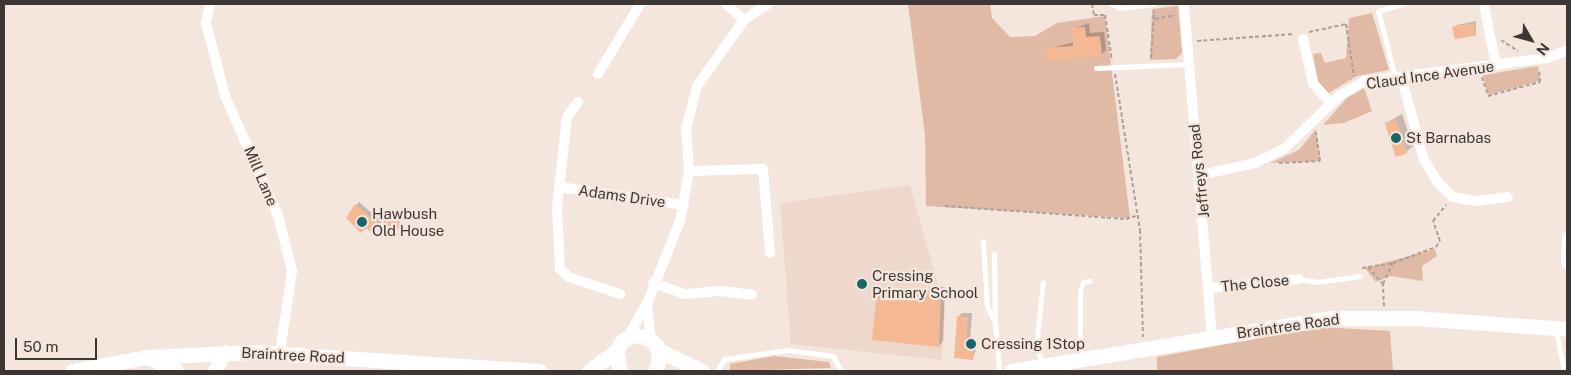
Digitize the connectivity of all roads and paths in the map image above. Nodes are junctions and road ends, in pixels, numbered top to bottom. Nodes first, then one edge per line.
1 (210, 4) edge
2 (640, 4) edge
3 (726, 4) edge
4 (768, 4) edge
5 (1092, 4) edge
6 (1110, 4) edge
7 (1153, 4) edge
8 (1402, 4) edge
9 (1484, 4) edge
10 (1184, 9) edge
11 (1155, 18) junction
12 (744, 20) junction
13 (1304, 39) dead end
14 (1491, 40) junction
15 (1187, 42) junction
16 (1567, 50) edge
17 (1539, 60) junction
18 (1524, 62) junction
19 (1189, 64) junction
20 (1152, 65) junction
21 (1496, 66) junction
22 (1114, 67) junction
23 (1096, 68) dead end
24 (1479, 68) junction
25 (598, 74) dead end
26 (1398, 77) junction
27 (1356, 86) junction
28 (578, 102) dead end
29 (1331, 104) junction
30 (1315, 122) junction
31 (1264, 159) junction
32 (688, 171) junction
33 (1200, 175) junction
34 (560, 187) junction
35 (1453, 197) junction
36 (1508, 197) dead end
37 (684, 205) junction
38 (945, 206) dead end
39 (1136, 216) junction
40 (1567, 238) edge
41 (983, 241) dead end
42 (770, 253) dead end
43 (994, 254) dead end
44 (1393, 263) junction
45 (1566, 264) edge
46 (1368, 267) junction
47 (1360, 268) dead end
48 (1360, 276) dead end
49 (1299, 279) joint
50 (1090, 281) dead end
51 (1042, 282) dead end
52 (653, 283) junction
53 (1383, 284) junction
54 (1211, 288) junction
55 (620, 294) dead end
56 (752, 295) dead end
57 (647, 304) junction
58 (1385, 317) junction
59 (995, 322) junction
60 (1561, 329) edge
61 (627, 338) junction
62 (1212, 338) junction
63 (655, 345) junction
64 (616, 351) junction
65 (1142, 351) junction
66 (226, 352) junction
67 (280, 352) junction
68 (146, 357) junction
69 (1080, 362) junction
70 (1043, 367) junction
71 (72, 371) edge
72 (177, 371) edge
73 (215, 371) edge
74 (539, 371) edge
75 (589, 371) edge
76 (620, 371) edge
77 (654, 371) edge
78 (702, 371) edge
79 (717, 371) edge
80 (841, 371) edge
81 (999, 371) edge
82 (1010, 371) edge
83 (1564, 371) edge

1 - 67 street, Mill Lane
2 - 25 street
3 - 12 street
4 - 12 street
5 - 22 path
6 - 7 lane
7 - 11 path
8 - 26 lane
9 - 14 street
10 - 11 path
10 - 15 street, Jeffreys Road
11 - 20 path
12 - 32 street
13 - 29 street
14 - 18 path
14 - 21 street
15 - 19 street, Jeffreys Road
15 - 27 path
16 - 17 street, Claud Ince Avenue
17 - 18 street, Claud Ince Avenue
17 - 24 path
18 - 21 street, Claud Ince Avenue
19 - 20 lane
19 - 33 street, Jeffreys Road
20 - 22 lane
21 - 24 street, Claud Ince Avenue
22 - 23 lane
22 - 39 path
24 - 26 street, Claud Ince Avenue
26 - 27 street, Claud Ince Avenue
26 - 35 street
27 - 29 street, Claud Ince Avenue
28 - 34 street, Adams Drive
29 - 30 street, Claud Ince Avenue
30 - 31 street, Claud Ince Avenue
30 - 31 path
31 - 33 street, Claud Ince Avenue
32 - 37 street
32 - 42 street
33 - 54 street, Jeffreys Road
34 - 37 street, Adams Drive
34 - 55 street, Adams Drive
35 - 36 street
35 - 44 path
37 - 52 street
38 - 39 path
39 - 65 path
40 - 45 street
41 - 59 lane
43 - 59 lane
44 - 46 path
44 - 53 path
46 - 47 path
46 - 53 path
48 - 49 lane
49 - 54 street, The Close
50 - 69 lane
51 - 70 lane
52 - 56 street
52 - 57 street
53 - 58 path
54 - 62 street, Jeffreys Road
57 - 61 street
57 - 63 street
58 - 60 main road, Braintree Road
58 - 62 main road, Braintree Road
59 - 81 lane
60 - 83 lane
61 - 63 main road
61 - 64 main road
62 - 65 main road, Braintree Road
63 - 77 main road
63 - 78 main road
64 - 75 main road
64 - 76 main road
65 - 69 main road, Braintree Road
66 - 67 main road, Braintree Road
66 - 68 main road, Braintree Road
66 - 73 street
67 - 74 main road, Braintree Road
68 - 71 main road, Braintree Road
68 - 72 street
69 - 70 main road, Braintree Road
70 - 82 main road, Braintree Road
79 - 80 lane

